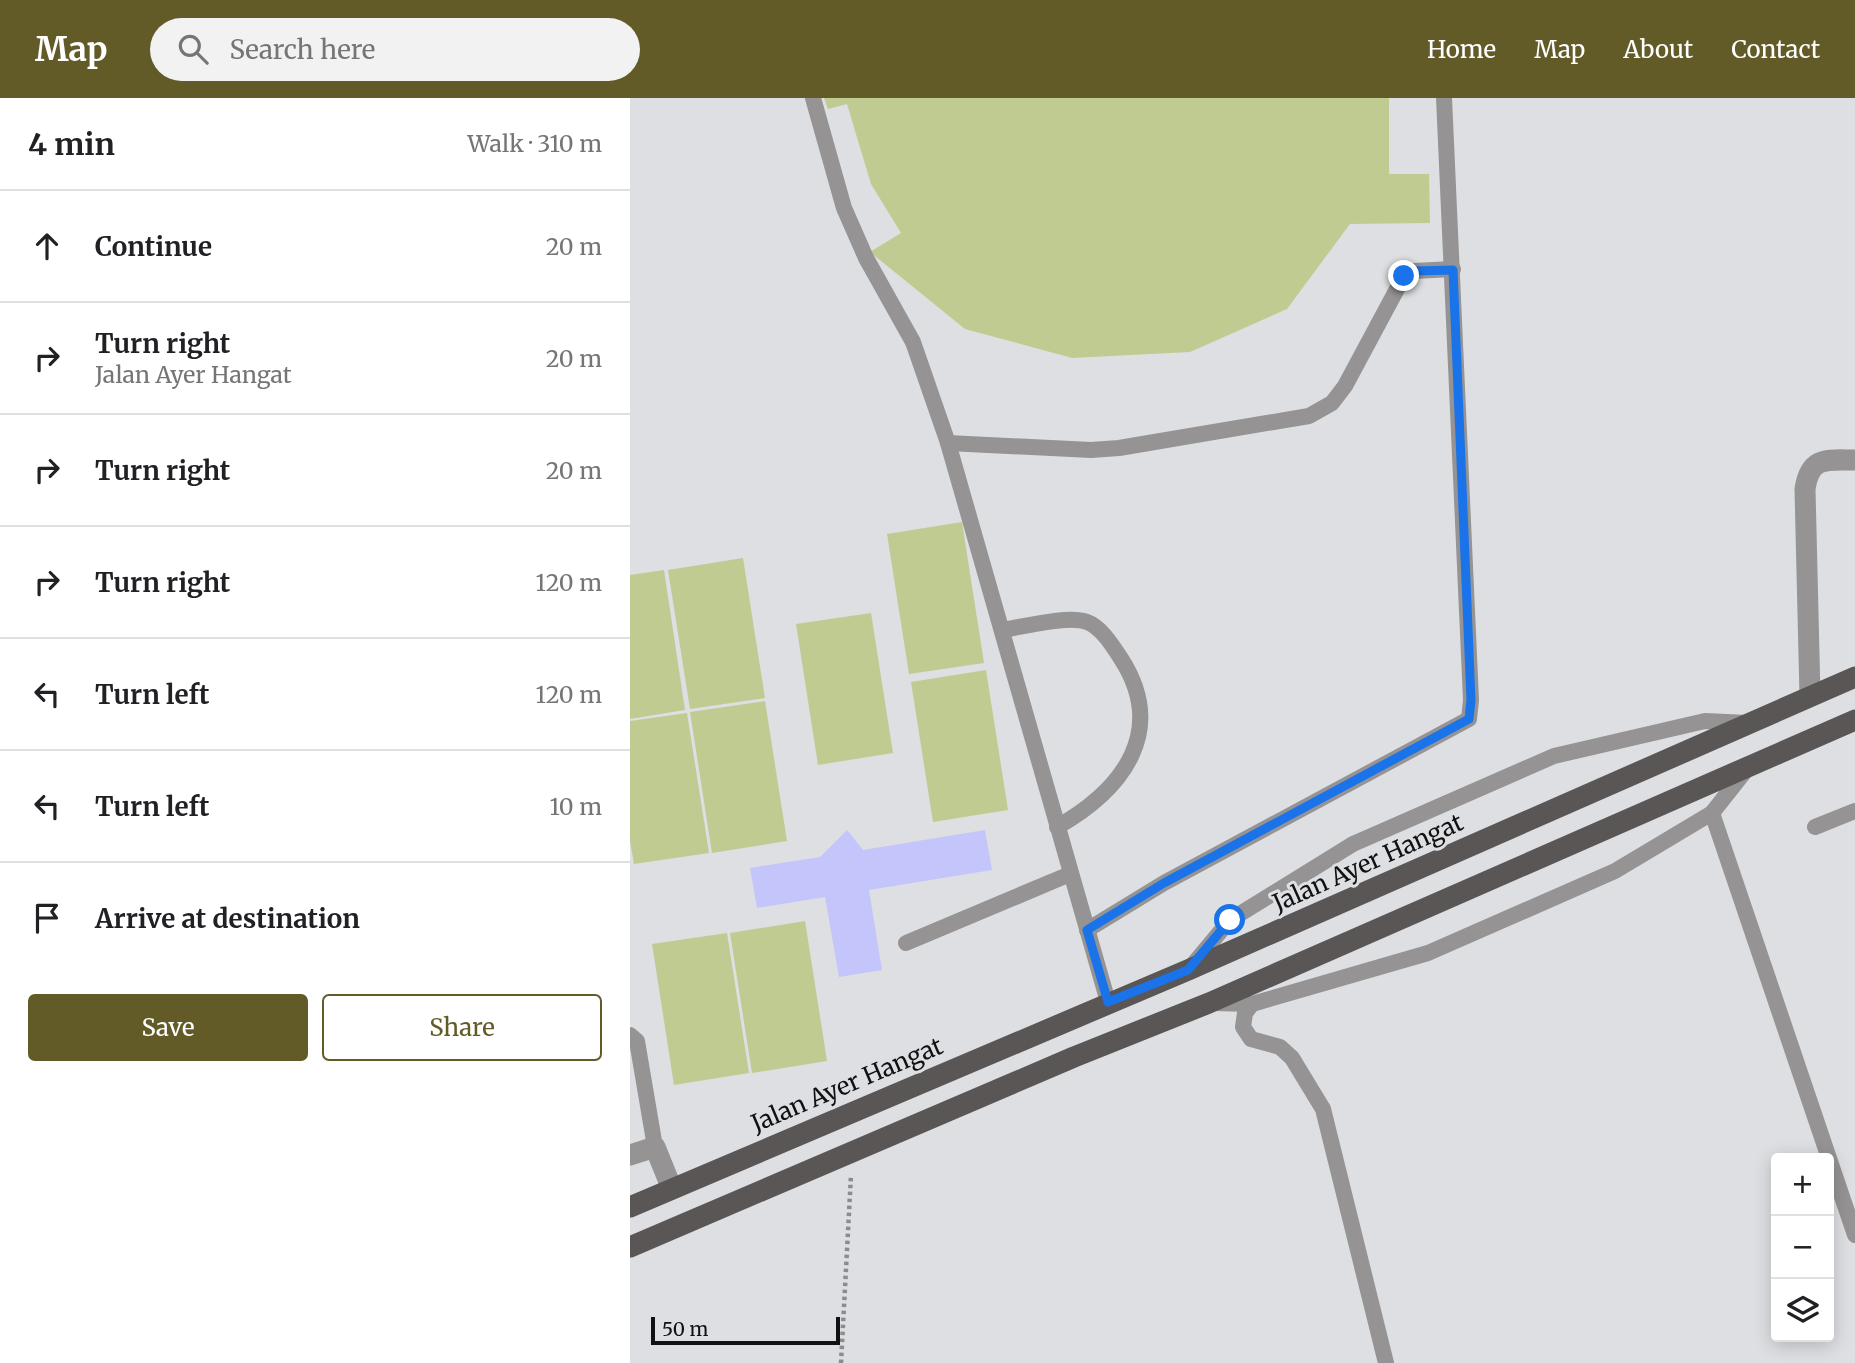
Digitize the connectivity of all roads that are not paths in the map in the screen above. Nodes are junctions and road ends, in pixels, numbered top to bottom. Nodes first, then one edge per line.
1 (813, 98) edge
2 (1444, 98) edge
3 (1453, 270) junction
4 (948, 443) junction
5 (1855, 460) edge
6 (1002, 629) junction
7 (1855, 677) edge
8 (1810, 696) junction
9 (1855, 720) edge
10 (1752, 723) junction
11 (1772, 754) junction
12 (1855, 811) edge
13 (1712, 813) junction
14 (1057, 827) junction
15 (1815, 827) dead end
16 (1070, 874) junction
17 (1087, 930) junction
18 (906, 943) dead end
19 (1188, 970) junction
20 (1108, 1002) junction
21 (1209, 1003) junction
22 (1252, 1004) junction
23 (630, 1035) edge
24 (655, 1147) junction
25 (630, 1155) edge
26 (673, 1189) junction
27 (630, 1206) edge
28 (1855, 1235) edge
29 (630, 1247) edge
30 (1386, 1363) edge

1 - 4 lane
2 - 3 lane
3 - 4 lane
3 - 17 lane
4 - 6 lane
5 - 8 street
6 - 14 lane
6 - 14 lane
7 - 8 main road, Jalan Ayer Hangat
8 - 10 main road, Jalan Ayer Hangat
9 - 11 main road
10 - 19 main road, Jalan Ayer Hangat
10 - 19 lane
11 - 13 lane
11 - 21 main road
12 - 15 lane
13 - 22 lane
13 - 28 lane
14 - 16 lane
16 - 17 lane
16 - 18 lane
17 - 20 lane
19 - 20 main road, Jalan Ayer Hangat
20 - 26 main road, Jalan Ayer Hangat
21 - 22 lane
21 - 29 main road
22 - 30 lane
23 - 24 lane
24 - 25 street
24 - 26 street
26 - 27 main road, Jalan Ayer Hangat

